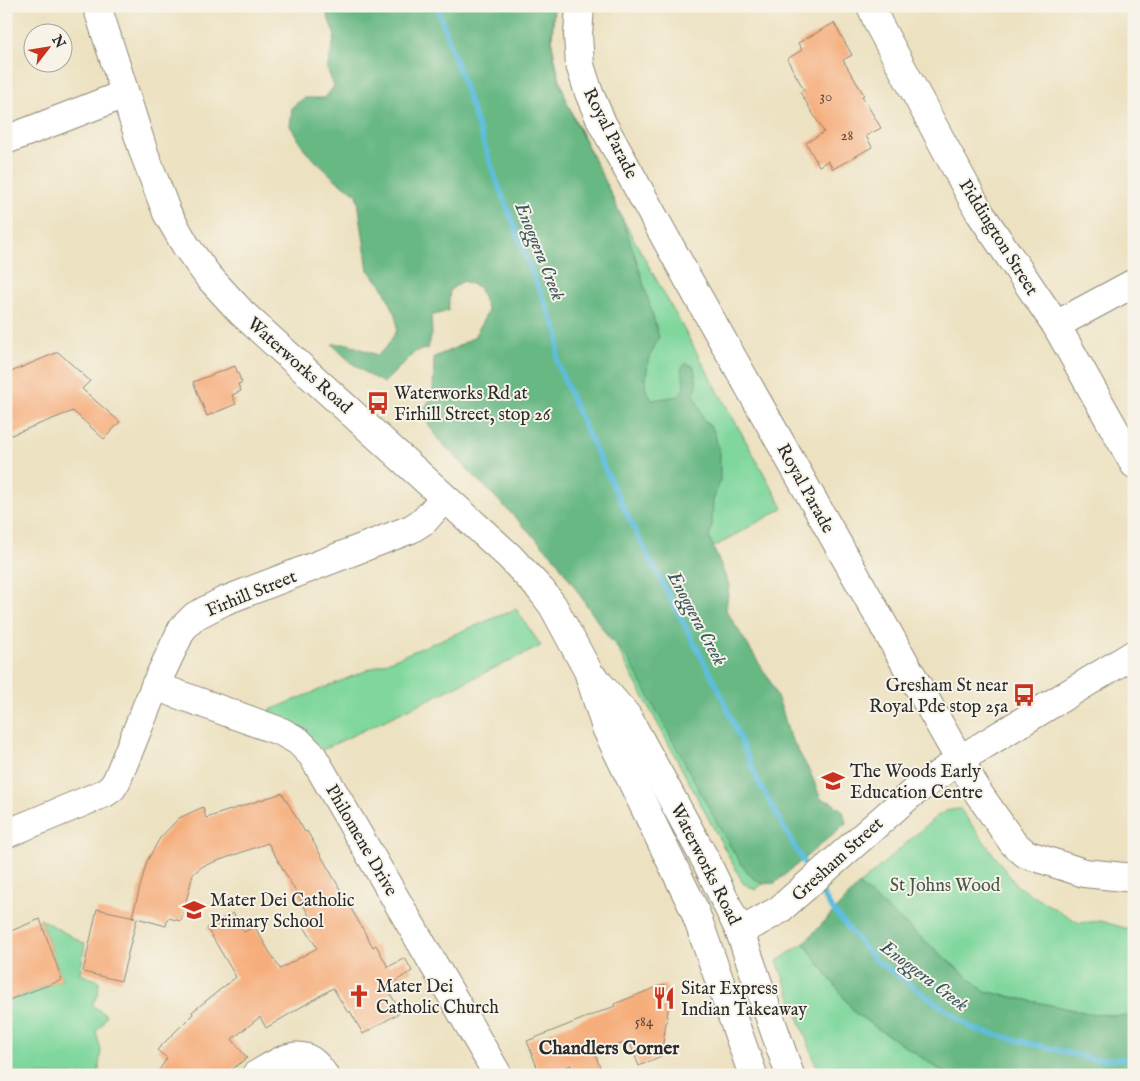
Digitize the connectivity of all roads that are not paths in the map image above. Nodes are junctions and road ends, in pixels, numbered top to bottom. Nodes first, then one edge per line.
1 (97, 6) edge
2 (580, 6) edge
3 (871, 6) edge
4 (125, 94) junction
5 (6, 140) edge
6 (1134, 283) edge
7 (1056, 325) junction
8 (1134, 464) edge
9 (444, 498) junction
10 (1134, 654) edge
11 (588, 670) junction
12 (155, 686) junction
13 (959, 760) junction
14 (6, 834) edge
15 (1134, 878) edge
16 (740, 932) junction
17 (710, 949) junction
18 (256, 1075) edge
19 (324, 1075) edge
20 (498, 1075) edge
21 (753, 1075) edge
22 (790, 1075) edge

1 - 4 street, Waterworks Road
2 - 13 street, Royal Parade
3 - 7 street, Piddington Street
4 - 5 street
4 - 9 street, Waterworks Road
6 - 7 street
7 - 8 street, Piddington Street
9 - 11 street, Waterworks Road
9 - 12 street, Firhill Street
10 - 13 street, Gresham Street
11 - 16 street, Waterworks Road
11 - 17 street, Waterworks Road
12 - 14 street, Firhill Street
12 - 20 street, Philomene Drive
13 - 15 street, Royal Parade
13 - 16 street, Gresham Street
16 - 17 street, Gresham Street
16 - 22 street, Waterworks Road
17 - 21 street, Waterworks Road
18 - 19 street

